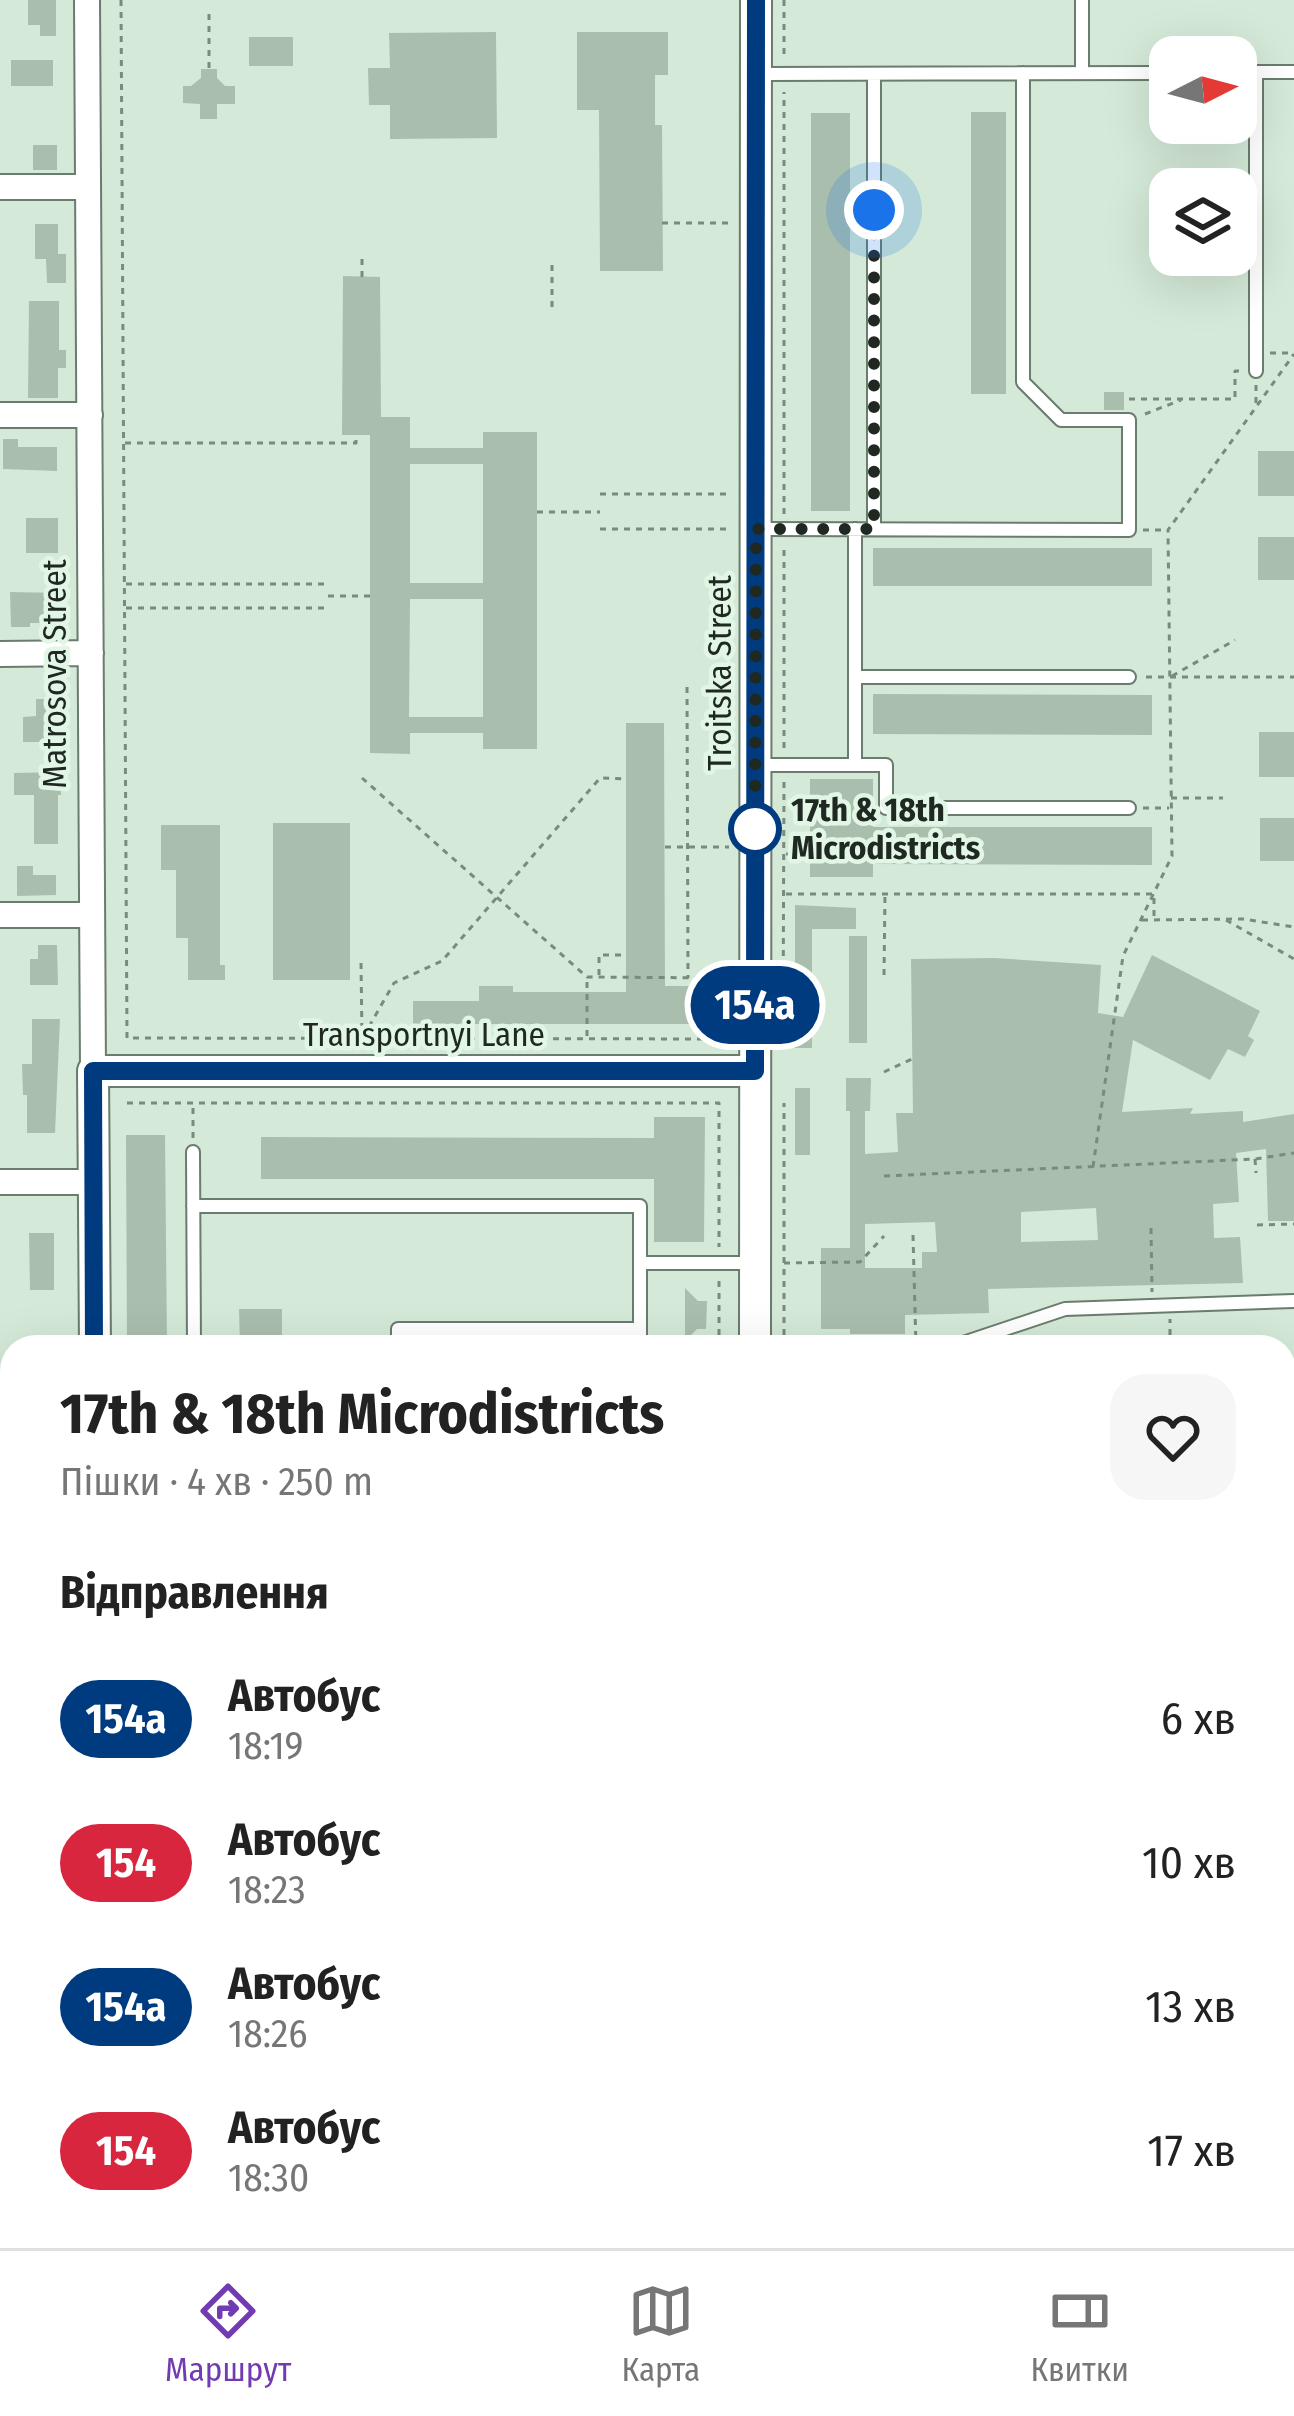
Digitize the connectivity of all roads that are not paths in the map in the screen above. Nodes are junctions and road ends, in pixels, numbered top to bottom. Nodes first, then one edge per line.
1 (87, 0) edge
2 (756, 0) edge
3 (1082, 0) edge
4 (1257, 72) edge
5 (1294, 72) edge
6 (1023, 73) junction
7 (1082, 73) junction
8 (1149, 73) edge
9 (770, 74) junction
10 (874, 74) junction
11 (1256, 144) edge
12 (0, 187) edge
13 (88, 187) junction
14 (1256, 370) road end
15 (90, 415) junction
16 (0, 416) edge
17 (756, 529) junction
18 (855, 529) junction
19 (874, 529) junction
20 (91, 653) junction
21 (0, 654) edge
22 (855, 677) junction
23 (1129, 677) road end
24 (770, 765) junction
25 (855, 765) junction
26 (1129, 808) road end
27 (0, 915) edge
28 (92, 915) junction
29 (93, 1071) junction
30 (755, 1071) junction
31 (193, 1152) road end
32 (0, 1182) edge
33 (94, 1182) junction
34 (193, 1206) junction
35 (640, 1263) junction
36 (770, 1263) junction
37 (1294, 1301) edge
38 (640, 1329) junction
39 (94, 1335) edge
40 (194, 1335) edge
41 (398, 1335) edge
42 (640, 1335) edge
43 (757, 1335) edge
44 (987, 1335) edge

1 - 13 street, Matrosova Street
2 - 9 street, Troitska Street
3 - 7 lane
4 - 5 lane
6 - 7 lane
6 - 10 lane
6 - 19 lane
7 - 8 lane
9 - 10 lane
9 - 17 street, Troitska Street
10 - 19 lane
11 - 14 lane
12 - 13 street
13 - 15 street, Matrosova Street
15 - 16 street
15 - 20 street, Matrosova Street
17 - 18 lane
17 - 24 street, Troitska Street
18 - 19 lane
18 - 22 lane
20 - 21 street
20 - 28 street, Matrosova Street
22 - 23 lane
22 - 25 lane
24 - 25 lane
24 - 30 street, Troitska Street
25 - 26 lane
27 - 28 street
28 - 29 street, Matrosova Street
29 - 30 street, Transportnyi Lane
29 - 33 street, Matrosova Street
30 - 36 street, Troitska Street
31 - 34 lane
32 - 33 street
33 - 39 street, Matrosova Street
34 - 35 lane
34 - 40 lane
35 - 36 lane
35 - 38 lane
36 - 43 street, Troitska Street
37 - 44 lane
38 - 41 lane
38 - 42 lane

